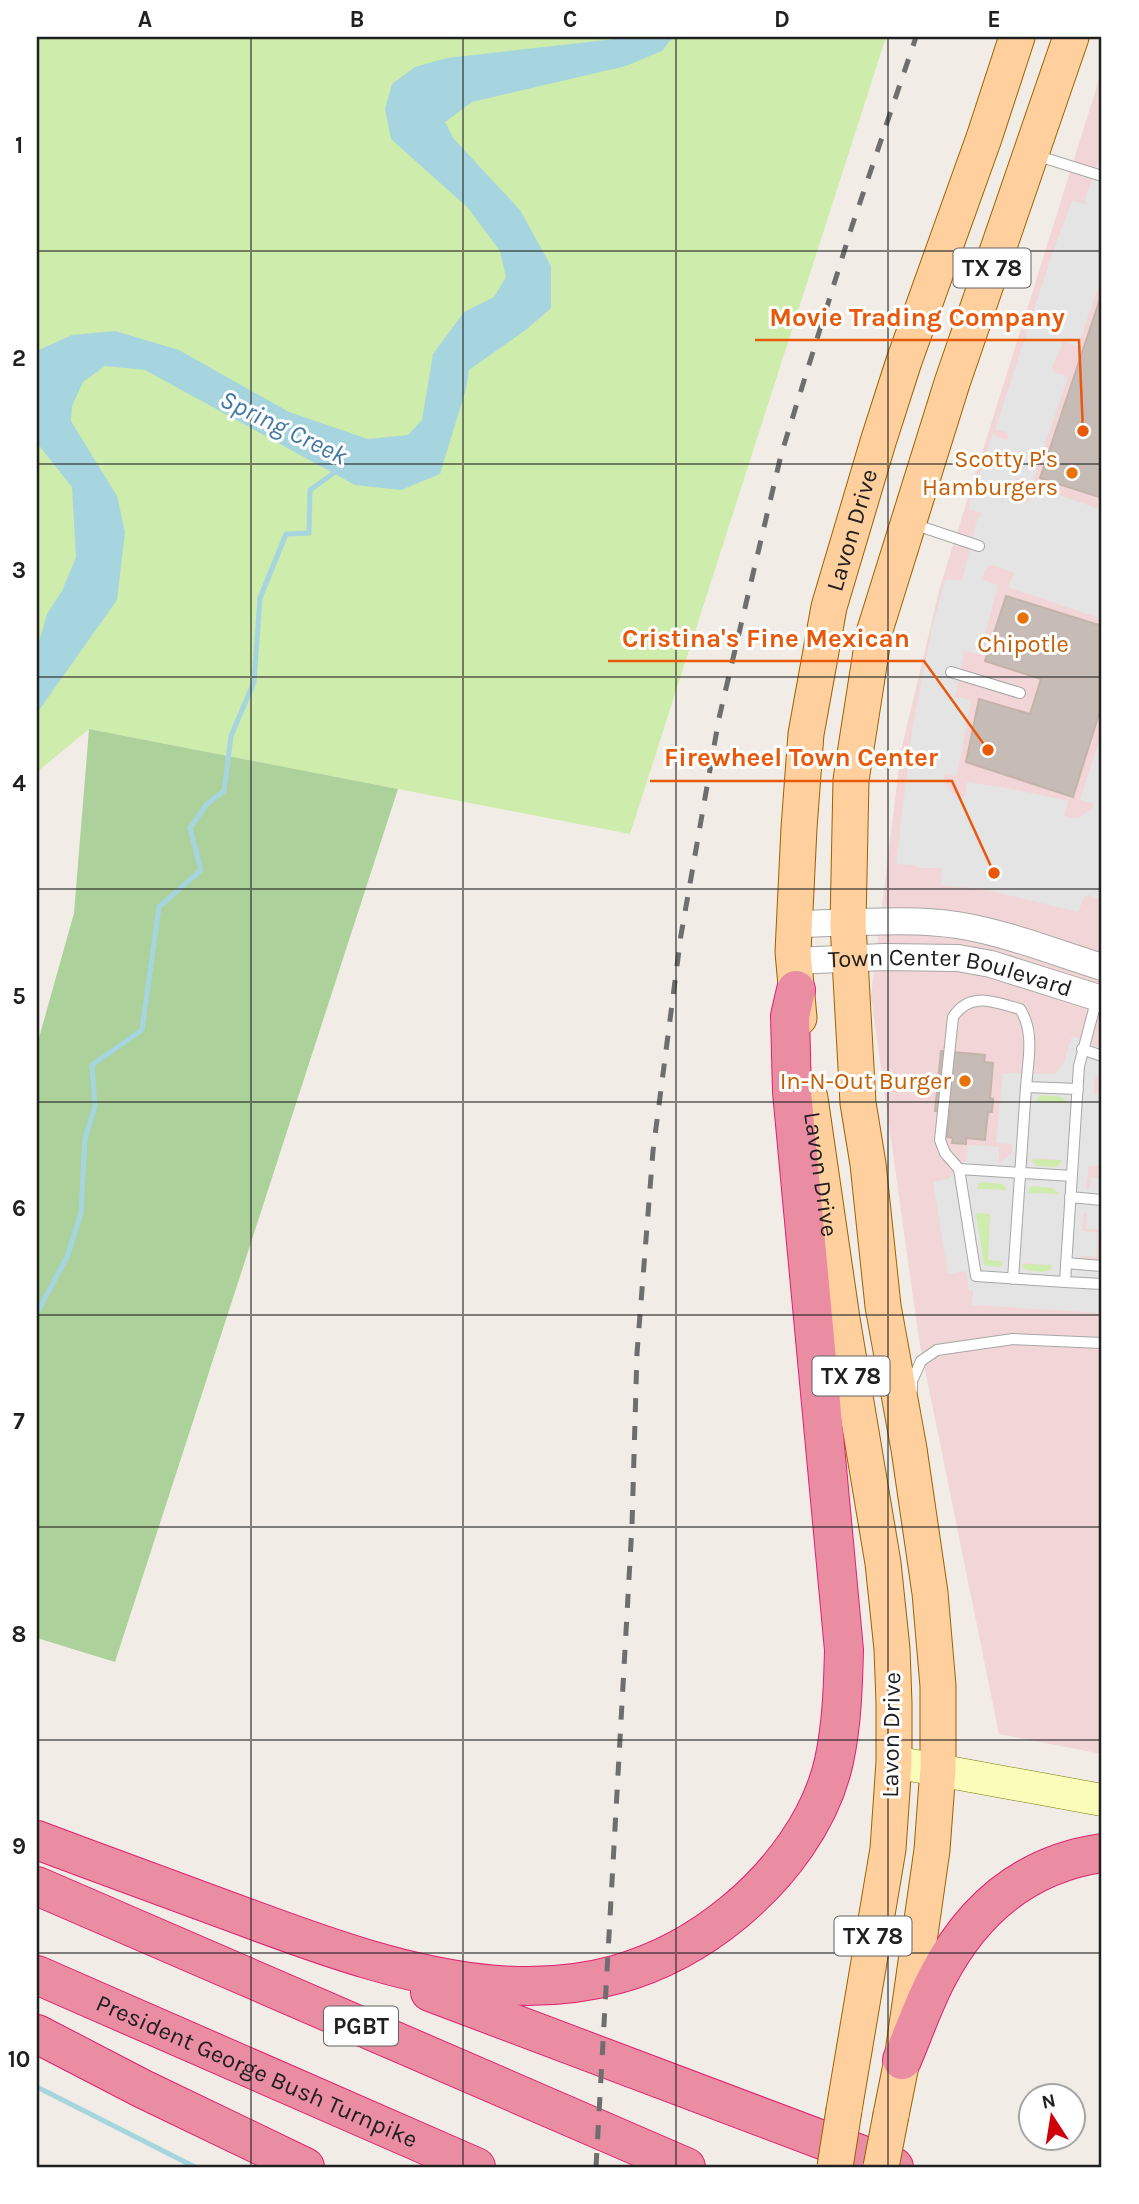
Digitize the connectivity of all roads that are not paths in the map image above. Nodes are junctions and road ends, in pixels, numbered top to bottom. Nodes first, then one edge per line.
1 (1017, 37) edge
2 (1038, 37) edge
3 (1071, 37) edge
4 (1032, 154) junction
5 (1102, 176) edge
6 (907, 522) junction
7 (979, 546) dead end
8 (951, 672) dead end
9 (1020, 693) dead end
10 (795, 924) junction
11 (848, 941) junction
12 (1102, 967) edge
13 (795, 975) junction
14 (1101, 994) edge
15 (1082, 1049) junction
16 (1102, 1056) edge
17 (1026, 1087) junction
18 (1078, 1089) junction
19 (958, 1169) junction
20 (1020, 1173) junction
21 (1072, 1176) junction
22 (1070, 1197) junction
23 (1102, 1200) edge
24 (1066, 1263) junction
25 (1102, 1266) edge
26 (1013, 1279) junction
27 (1065, 1282) junction
28 (1102, 1284) edge
29 (1102, 1343) edge
30 (914, 1487) junction
31 (894, 1762) junction
32 (938, 1769) junction
33 (1102, 1800) edge
34 (37, 1840) edge
35 (1102, 1853) edge
36 (37, 1885) edge
37 (322, 1946) junction
38 (37, 1975) edge
39 (37, 2034) edge
40 (902, 2060) junction
41 (305, 2167) edge
42 (476, 2167) edge
43 (686, 2167) edge
44 (835, 2167) edge
45 (881, 2167) edge
46 (894, 2167) edge

1 - 10 main road, Lavon Drive / TX 78
2 - 4 main road
3 - 4 main road, Lavon Drive / TX 78
4 - 5 lane
4 - 6 main road, Lavon Drive / TX 78
6 - 7 lane
6 - 11 main road, Lavon Drive / TX 78
8 - 9 lane
10 - 11 street, Town Center Boulevard
10 - 13 main road, Lavon Drive / TX 78
11 - 12 street, Town Center Boulevard
11 - 13 street, Town Center Boulevard
11 - 14 street, Town Center Boulevard
11 - 30 main road, Lavon Drive / TX 78
13 - 31 main road, Lavon Drive / TX 78
13 - 37 highway
14 - 15 lane
15 - 16 lane
15 - 18 lane
17 - 18 lane
17 - 19 lane
17 - 20 lane
18 - 21 lane
19 - 20 lane
19 - 26 lane
20 - 21 lane
20 - 26 lane
21 - 22 lane
22 - 23 lane
22 - 24 lane
24 - 25 lane
24 - 27 lane
26 - 27 lane
27 - 28 lane
29 - 30 lane
30 - 32 main road, Lavon Drive / TX 78
31 - 32 main road
31 - 44 main road, Lavon Drive / TX 78, bridge
32 - 33 main road
32 - 40 main road, Lavon Drive / TX 78
34 - 37 highway
35 - 40 highway
36 - 43 highway, PGBT
37 - 46 highway
38 - 42 highway, President George Bush Turnpike
39 - 41 highway
40 - 45 main road, Lavon Drive / TX 78, bridge

